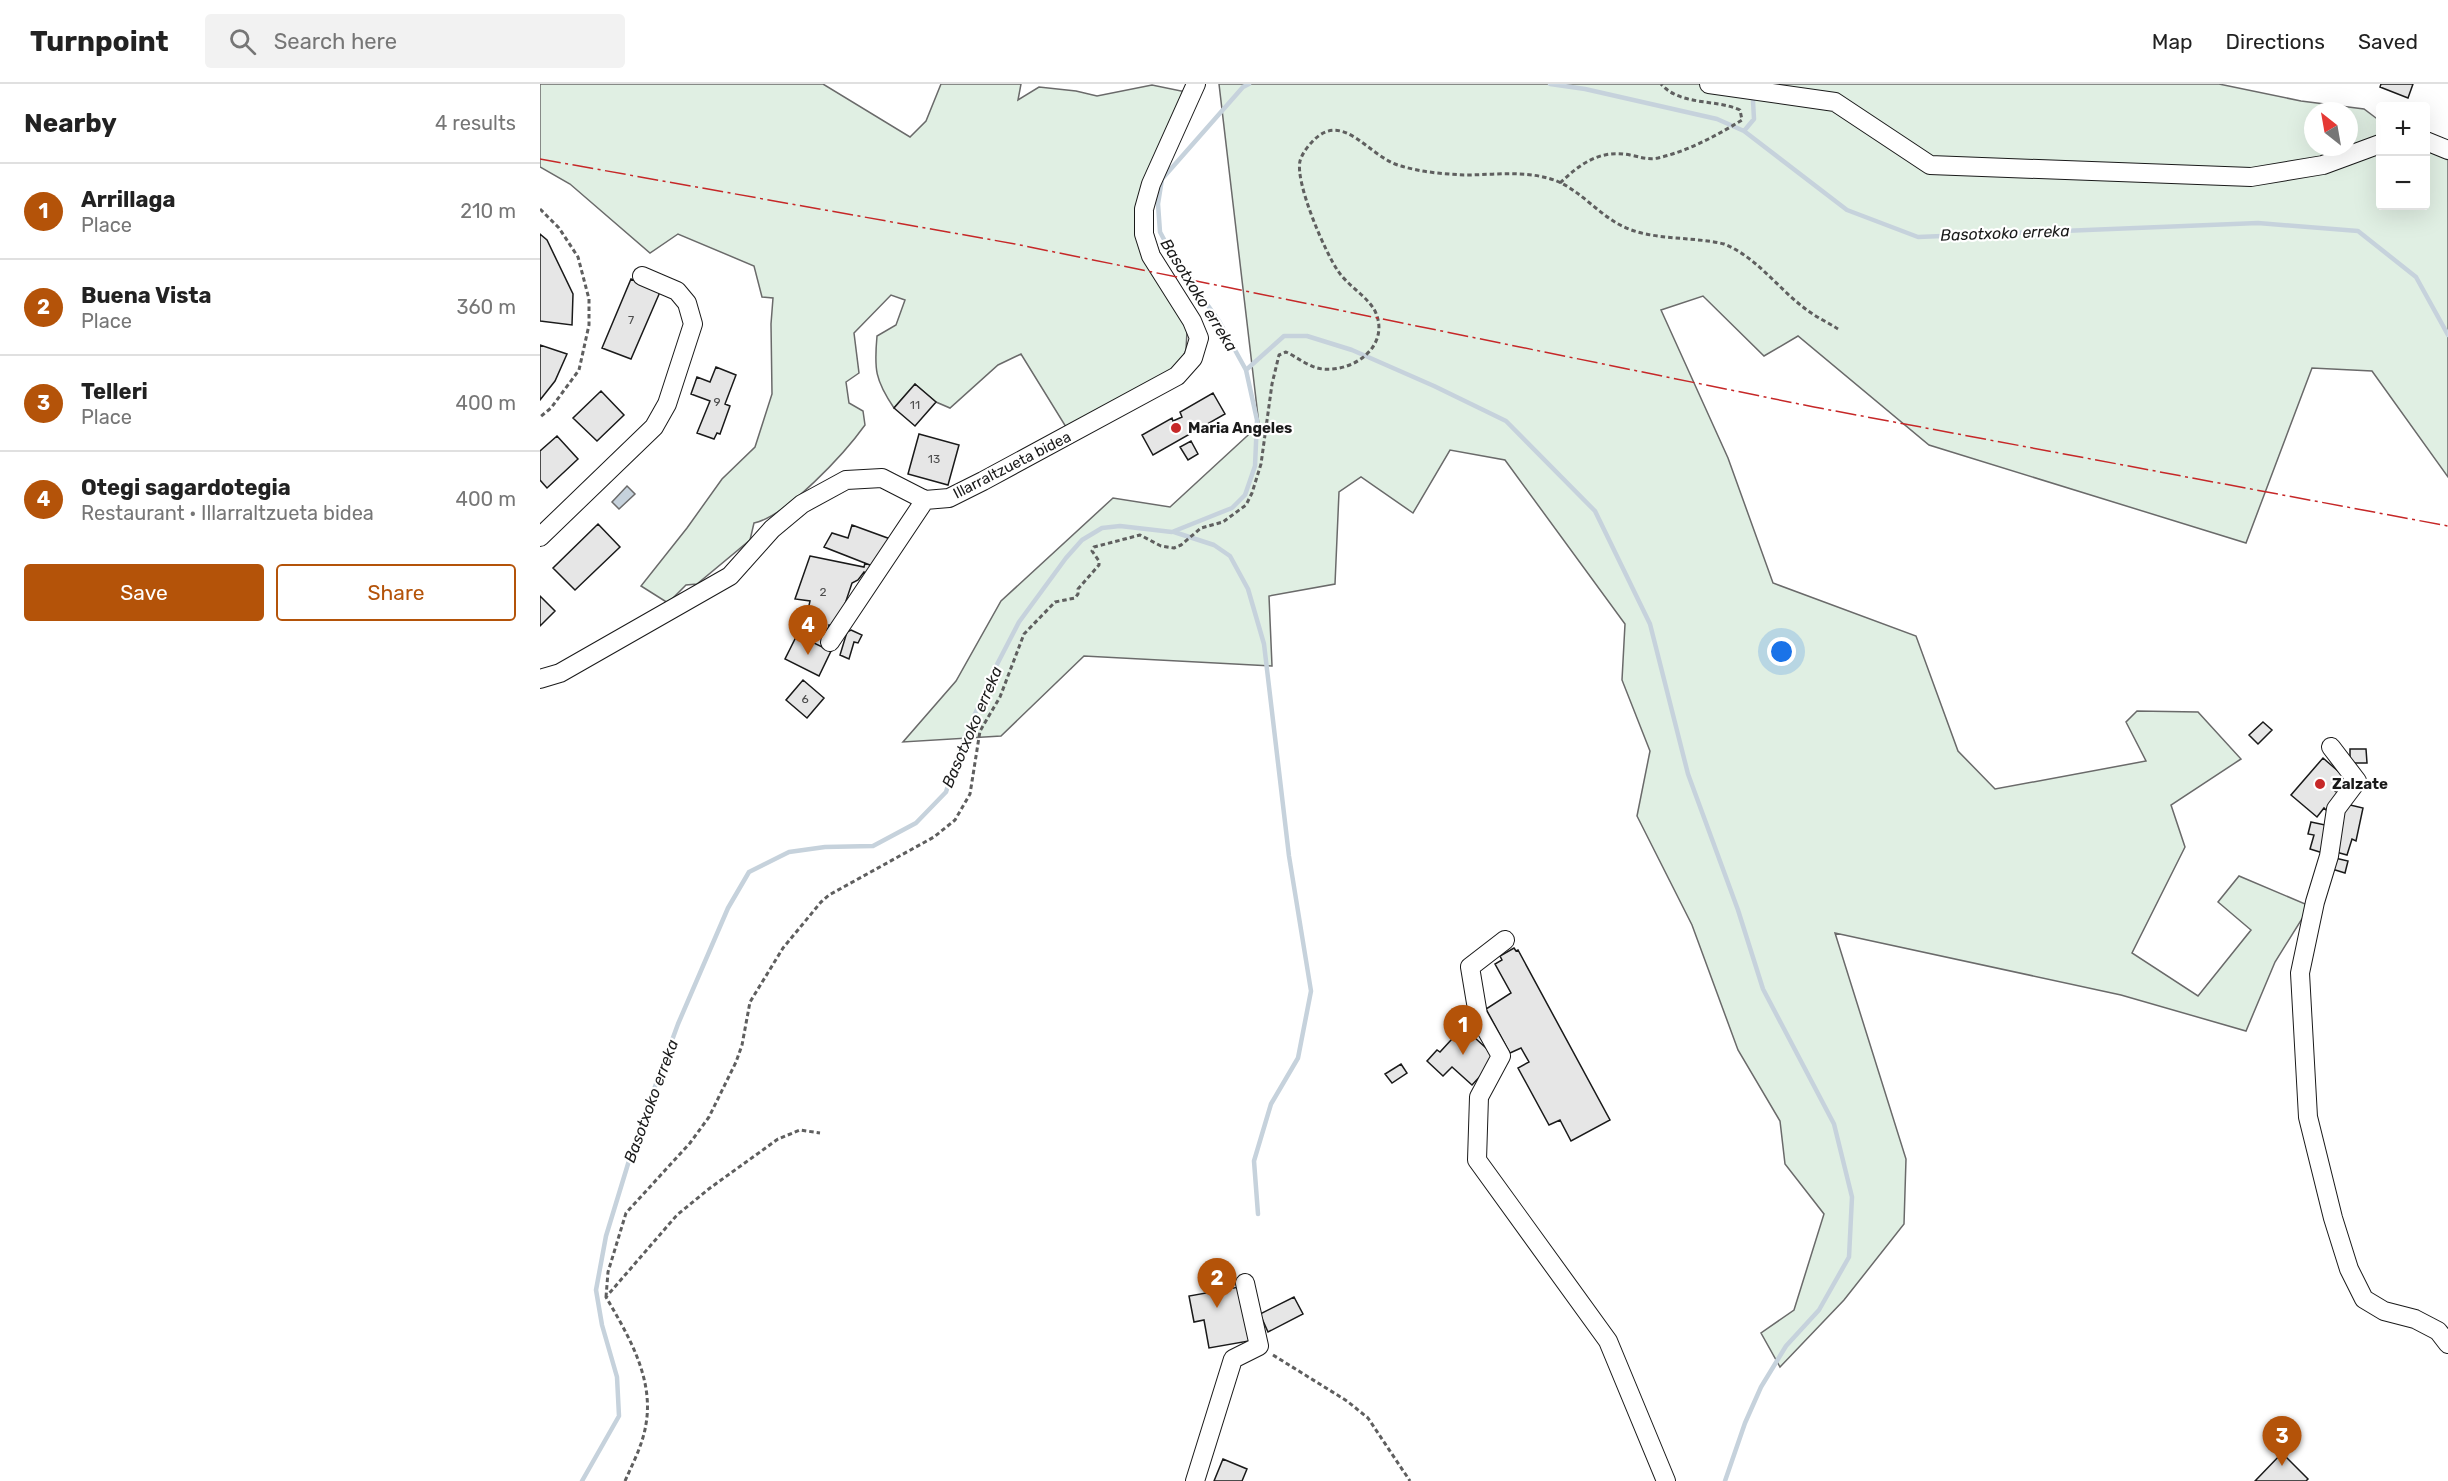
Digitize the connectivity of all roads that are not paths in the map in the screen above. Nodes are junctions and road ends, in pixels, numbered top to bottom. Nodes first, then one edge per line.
1 (1196, 84) edge
2 (1709, 84) edge
3 (2430, 143) edge
4 (2376, 145) edge
5 (2448, 150) edge
6 (642, 276) dead end
7 (925, 500) junction
8 (540, 537) edge
9 (830, 642) dead end
10 (540, 679) edge
11 (2331, 747) dead end
12 (1505, 940) dead end
13 (1245, 1283) dead end
14 (2448, 1344) edge
15 (1195, 1481) edge
16 (1666, 1481) edge

1 - 7 street, Illarraltzueta bidea
2 - 4 street
3 - 5 street
6 - 8 street
7 - 9 street
7 - 10 street
11 - 14 street
12 - 16 street
13 - 15 street

